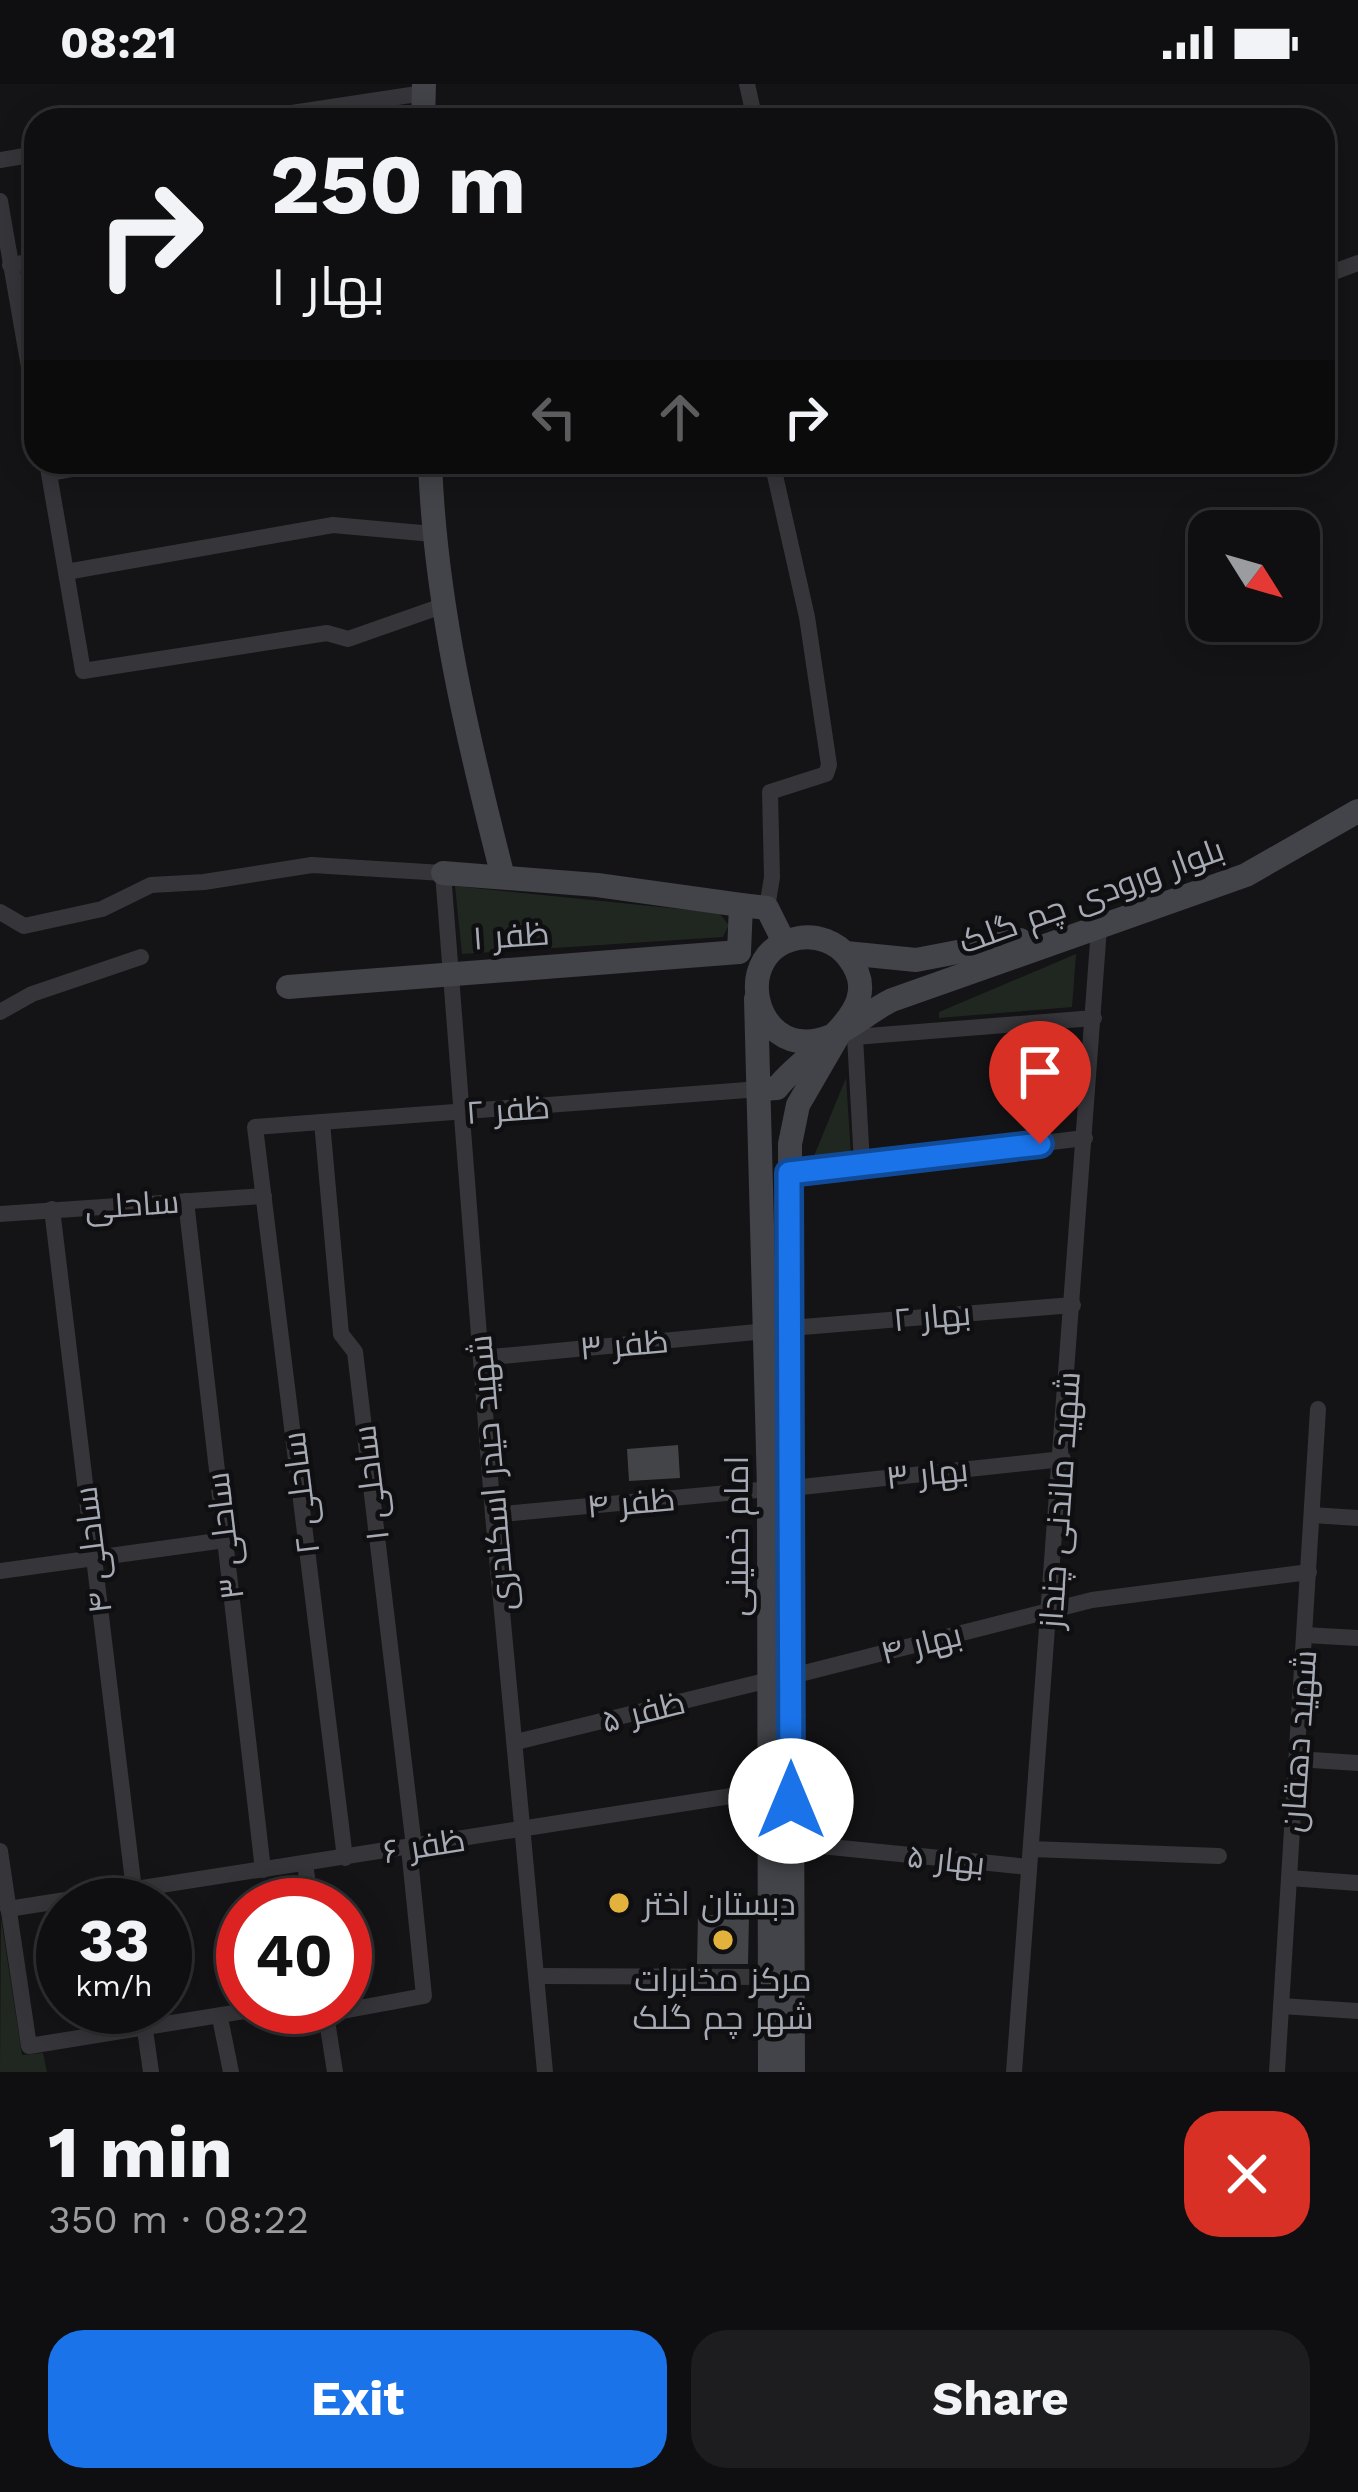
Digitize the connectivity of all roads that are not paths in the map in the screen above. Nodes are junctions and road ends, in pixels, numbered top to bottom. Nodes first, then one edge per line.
1 (424, 88) edge
2 (312, 108) edge
3 (0, 201) edge
4 (24, 263) edge
5 (10, 266) junction
6 (24, 334) edge
7 (49, 474) edge
8 (430, 474) edge
9 (775, 474) edge
10 (433, 534) junction
11 (66, 572) junction
12 (442, 607) junction
13 (1358, 799) edge
14 (1358, 811) edge
15 (443, 873) junction
16 (503, 877) junction
17 (741, 905) junction
18 (767, 908) junction
19 (0, 912) edge
20 (1099, 928) junction
21 (784, 943) junction
22 (846, 953) junction
23 (141, 958) dead end
24 (925, 958) junction
25 (750, 959) junction
26 (452, 972) junction
27 (934, 986) junction
28 (288, 987) dead end
29 (756, 999) junction
30 (0, 1012) edge
31 (1094, 1018) junction
32 (842, 1029) junction
33 (760, 1090) junction
34 (462, 1113) junction
35 (322, 1122) junction
36 (255, 1127) joint
37 (1085, 1138) junction
38 (862, 1164) junction
39 (789, 1173) junction
40 (264, 1196) junction
41 (186, 1201) junction
42 (52, 1209) junction
43 (0, 1214) edge
44 (1073, 1305) junction
45 (778, 1329) junction
46 (481, 1358) junction
47 (1318, 1409) dead end
48 (1063, 1459) junction
49 (781, 1488) junction
50 (493, 1515) junction
51 (1312, 1515) junction
52 (1358, 1518) edge
53 (225, 1540) junction
54 (92, 1558) junction
55 (0, 1571) edge
56 (1309, 1572) junction
57 (1050, 1610) junction
58 (1305, 1635) junction
59 (1358, 1637) edge
60 (781, 1678) junction
61 (516, 1742) junction
62 (1297, 1759) junction
63 (1358, 1763) edge
64 (769, 1790) junction
65 (525, 1829) junction
66 (791, 1843) junction
67 (411, 1848) junction
68 (0, 1851) edge
69 (1219, 1856) dead end
70 (345, 1858) junction
71 (1030, 1858) junction
72 (305, 1864) junction
73 (262, 1870) junction
74 (132, 1878) edge
75 (307, 1878) edge
76 (781, 1878) junction
77 (1289, 1878) junction
78 (192, 1881) edge
79 (1358, 1883) edge
80 (36, 1906) edge
81 (8, 1910) junction
82 (537, 1976) junction
83 (770, 1977) junction
84 (372, 2003) edge
85 (1281, 2006) junction
86 (1358, 2011) edge
87 (116, 2034) edge
88 (146, 2034) edge
89 (223, 2034) edge
90 (328, 2034) edge
91 (152, 2072) edge
92 (231, 2072) edge
93 (334, 2072) edge
94 (545, 2072) edge
95 (770, 2072) edge
96 (793, 2072) edge
97 (1014, 2072) edge
98 (1277, 2072) edge

1 - 2 street
3 - 5 street
4 - 5 street
5 - 6 street
7 - 11 street
8 - 10 street
9 - 18 street
10 - 11 street
10 - 12 street
11 - 12 street
12 - 16 street
13 - 24 street, بلوار ورودی چم گلک
14 - 20 street, بلوار ورودی چم گلک
15 - 16 street
15 - 19 street
15 - 26 street, شهید حیدر اسکندری
16 - 17 street
17 - 18 street
17 - 25 street
18 - 21 street
20 - 27 street, بلوار ورودی چم گلک
20 - 31 street, شهید ماندنی چنداز
21 - 22 street
21 - 25 street
22 - 24 street, بلوار ورودی چم گلک
22 - 32 street
23 - 30 street
24 - 27 street
25 - 26 street, ظفر ۱
25 - 29 street
26 - 28 street, ظفر ۱
26 - 34 street, شهید حیدر اسکندری
27 - 32 street, بلوار ورودی چم گلک
29 - 32 street
29 - 33 street, امام خمینی
31 - 37 street, شهید ماندنی چنداز
31 - 38 street
32 - 33 street
32 - 39 street, امام خمینی
33 - 34 street, ظفر ۲
33 - 45 street, امام خمینی
34 - 35 street, ظفر ۲
34 - 46 street, شهید حیدر اسکندری
35 - 36 street, ظفر ۲
35 - 67 street, ساحلی ۱
36 - 40 street, ساحلی ۲
37 - 38 street
37 - 44 street, شهید ماندنی چنداز
38 - 39 street
39 - 45 street, امام خمینی
40 - 41 street, ساحلی
40 - 70 street, ساحلی ۲
41 - 42 street, ساحلی
41 - 53 street, ساحلی ۳
42 - 43 street, ساحلی
42 - 54 street, ساحلی ۴
44 - 45 street, بهار ۲
44 - 48 street, شهید ماندنی چنداز
45 - 46 street, ظفر ۳
45 - 49 street, امام خمینی
46 - 50 street, شهید حیدر اسکندری
47 - 51 street, شهید دهقان
48 - 49 street, بهار ۳
48 - 57 street, شهید ماندنی چنداز
49 - 50 street, ظفر ۴
49 - 60 street, امام خمینی
50 - 61 street, شهید حیدر اسکندری
51 - 52 street
51 - 56 street, شهید دهقان
53 - 54 street
53 - 73 street, ساحلی ۳
54 - 55 street
54 - 74 street, ساحلی ۴
56 - 57 street, بهار ۴
56 - 58 street, شهید دهقان
57 - 60 street, بهار ۴
57 - 71 street, شهید ماندنی چنداز
58 - 59 street
58 - 62 street, شهید دهقان
60 - 61 street, ظفر ۵
60 - 64 street, امام خمینی
60 - 66 street, امام خمینی
61 - 65 street, شهید حیدر اسکندری
62 - 63 street
62 - 77 street, شهید دهقان
64 - 65 street, ظفر ۶
64 - 76 street, امام خمینی
65 - 67 street, ظفر ۶
65 - 82 street, شهید حیدر اسکندری
66 - 71 street, بهار ۵
66 - 76 street, امام خمینی
67 - 70 street, ظفر ۶
67 - 84 street, ساحلی ۱
68 - 81 street
69 - 71 street, بهار ۵
70 - 72 street, ظفر ۶
71 - 97 street, شهید ماندنی چنداز
72 - 73 street, ظفر ۶
72 - 75 street
73 - 78 street, ظفر ۶
76 - 83 street, امام خمینی
76 - 96 street, امام خمینی
77 - 79 street
77 - 85 street, شهید دهقان
80 - 81 street, ظفر ۶
81 - 87 street
82 - 83 street
82 - 94 street, شهید حیدر اسکندری
83 - 95 street, امام خمینی
85 - 86 street
85 - 98 street, شهید دهقان
88 - 91 street
89 - 92 street
90 - 93 street

